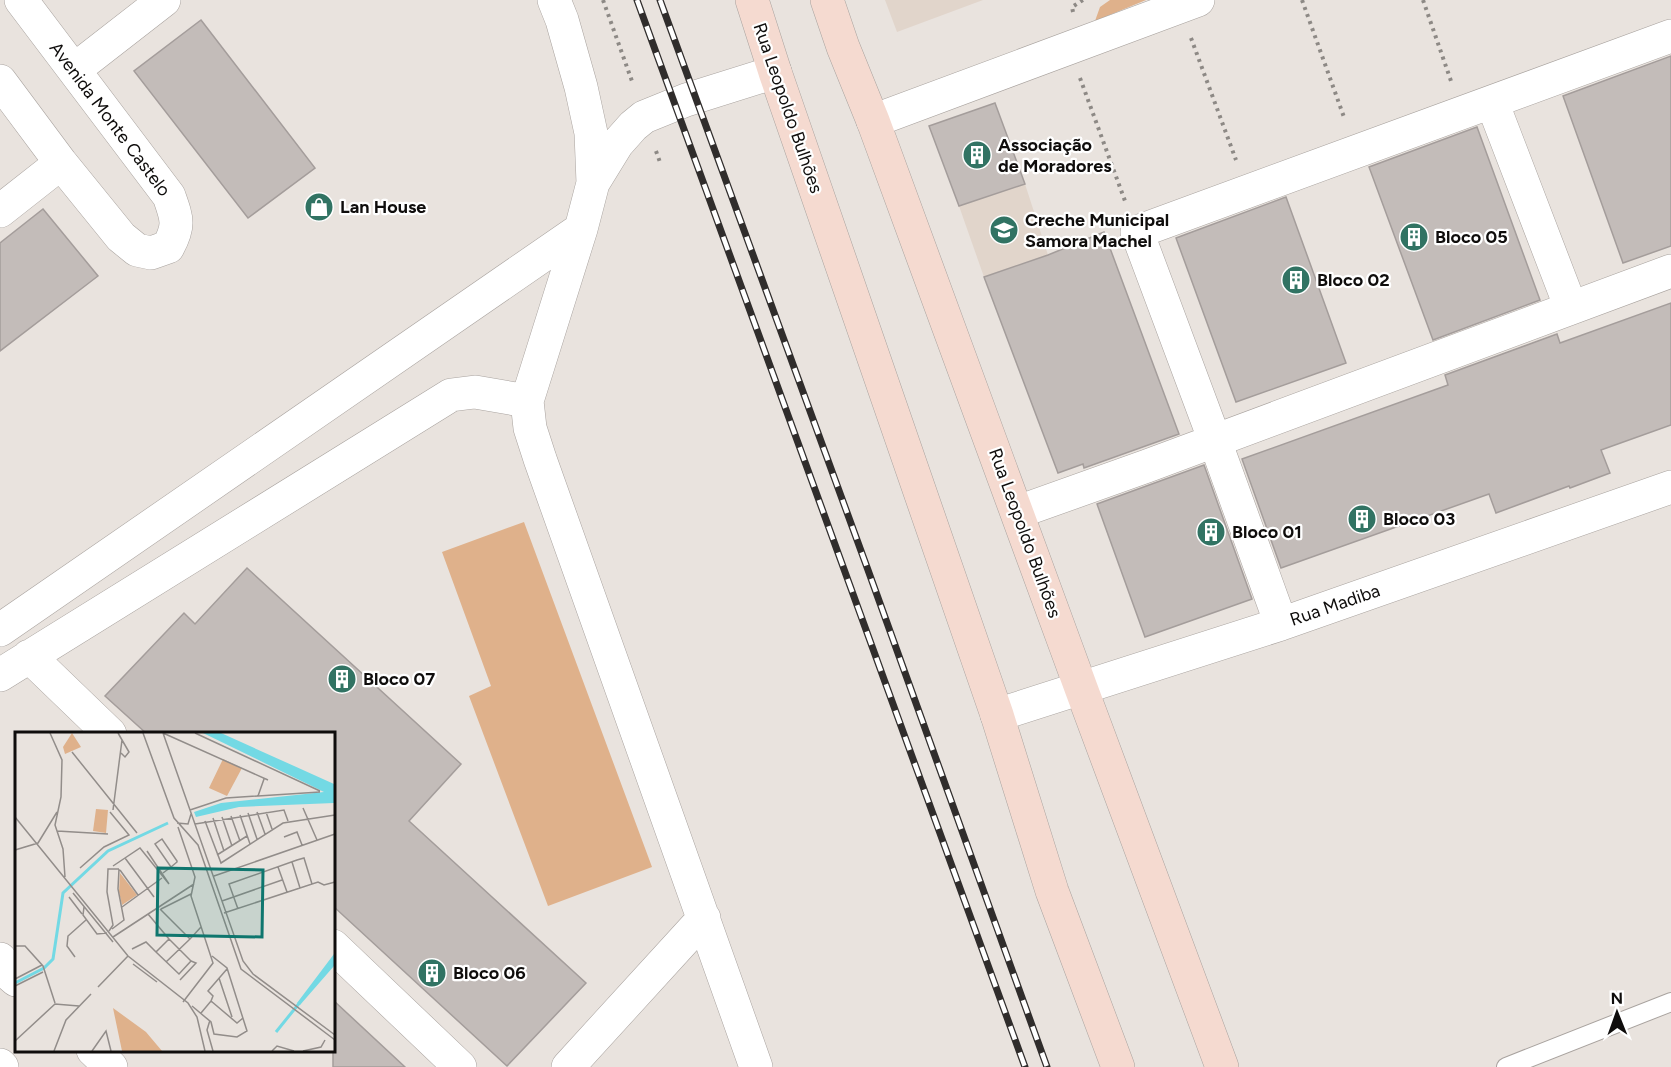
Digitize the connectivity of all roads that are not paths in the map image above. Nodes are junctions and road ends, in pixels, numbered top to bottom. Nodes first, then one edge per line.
1 (21, 0) edge
2 (164, 0) edge
3 (554, 0) edge
4 (752, 0) edge
5 (827, 0) edge
6 (1189, 3) edge
7 (1671, 36) edge
8 (74, 70) junction
9 (775, 72) junction
10 (0, 81) edge
11 (1478, 107) junction
12 (873, 121) junction
13 (61, 163) junction
14 (593, 183) junction
15 (0, 211) edge
16 (581, 229) junction
17 (1671, 271) edge
18 (1570, 308) junction
19 (527, 401) junction
20 (1215, 441) junction
21 (1671, 487) edge
22 (1018, 512) junction
23 (1281, 624) junction
24 (0, 630) edge
25 (28, 656) junction
26 (0, 675) edge
27 (1081, 688) junction
28 (997, 715) junction
29 (108, 732) edge
30 (704, 918) junction
31 (334, 947) edge
32 (1671, 1002) edge
33 (95, 1052) edge
34 (111, 1067) edge
35 (460, 1067) edge
36 (568, 1067) edge
37 (756, 1067) edge
38 (1118, 1067) edge
39 (1222, 1067) edge
40 (1506, 1067) edge

1 - 8 street, Avenida Monte Castelo
2 - 8 street
3 - 14 street
4 - 9 main road, Rua Leopoldo Bulhões
5 - 12 main road, Rua Leopoldo Bulhões
6 - 12 street
7 - 11 street
8 - 13 street, Avenida Monte Castelo
9 - 14 street
9 - 28 main road, Rua Leopoldo Bulhões
10 - 13 street, Avenida Monte Castelo
11 - 18 street
11 - 20 street
12 - 22 main road, Rua Leopoldo Bulhões
13 - 15 street
14 - 16 street
16 - 19 street
16 - 24 street
17 - 18 street
18 - 20 street
19 - 25 street
19 - 30 street
20 - 22 street
20 - 23 street
21 - 23 street, Rua Madiba
22 - 27 main road, Rua Leopoldo Bulhões
23 - 27 street, Rua Madiba
25 - 26 street
25 - 29 street
27 - 28 street, Rua Madiba
27 - 39 main road, Rua Leopoldo Bulhões
28 - 38 main road, Rua Leopoldo Bulhões
30 - 36 street
30 - 37 street
31 - 35 street
32 - 40 lane
33 - 34 street

